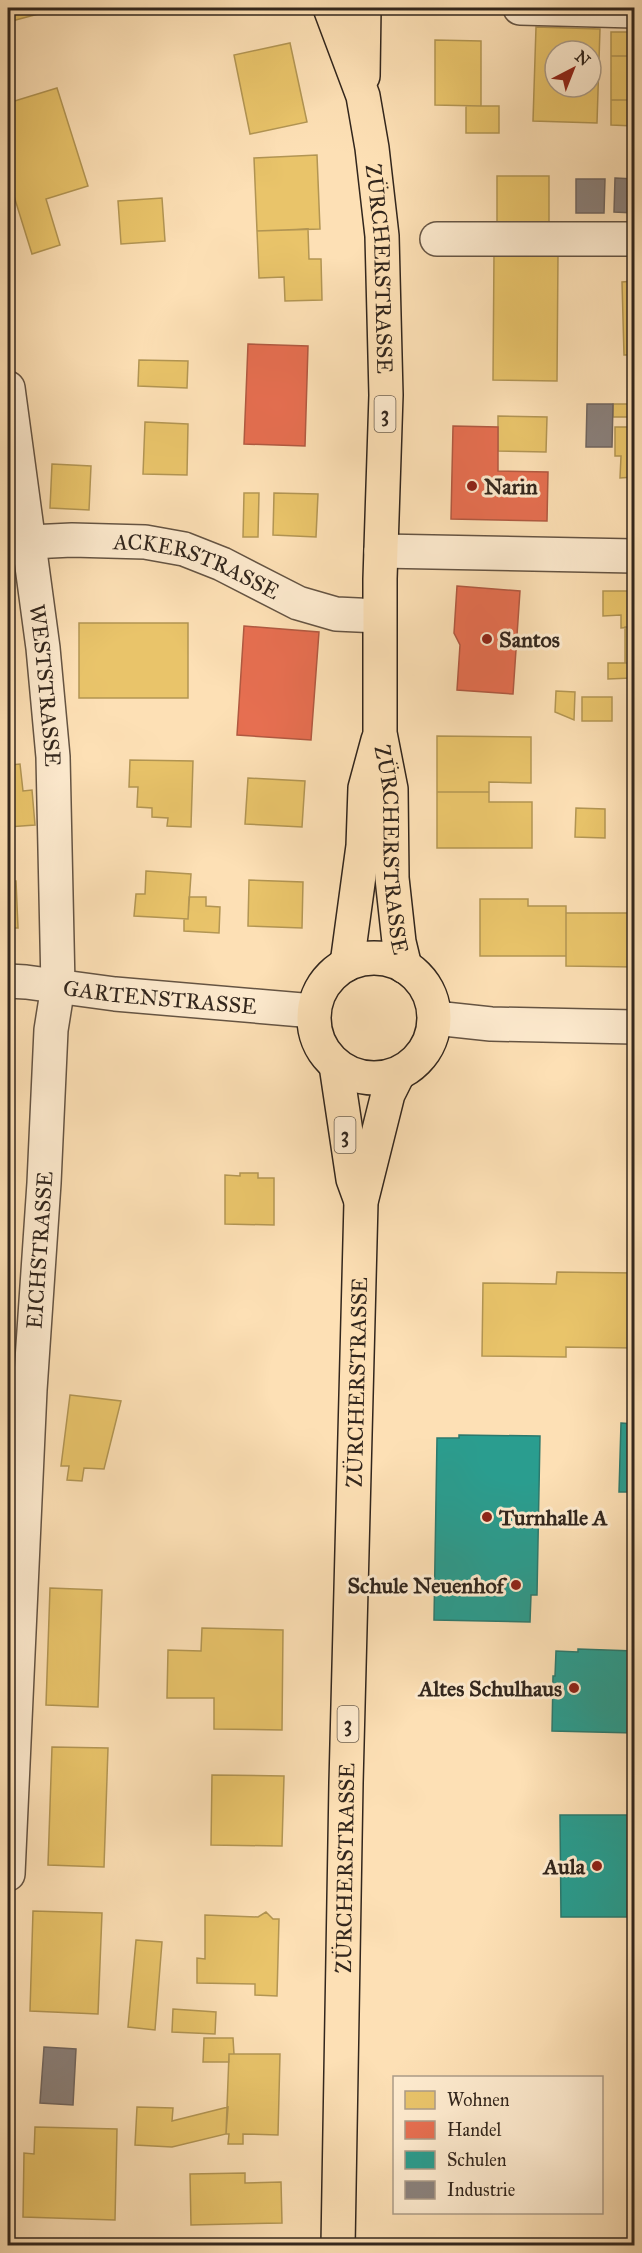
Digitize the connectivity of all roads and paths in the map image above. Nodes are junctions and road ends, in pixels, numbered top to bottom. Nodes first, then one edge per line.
1 (330, 8) edge
2 (364, 8) edge
3 (520, 8) edge
4 (634, 11) edge
5 (363, 96) junction
6 (437, 238) dead end
7 (634, 239) edge
8 (8, 401) edge
9 (18, 543) edge
10 (381, 551) junction
11 (634, 555) edge
12 (379, 616) junction
13 (380, 733) junction
14 (347, 964) junction
15 (405, 967) junction
16 (8, 981) edge
17 (58, 987) junction
18 (314, 1011) junction
19 (435, 1018) junction
20 (634, 1027) edge
21 (336, 1065) junction
22 (398, 1074) junction
23 (362, 1202) junction
24 (19, 1390) edge
25 (8, 1874) edge
26 (339, 2246) edge

1 - 5 main road, ZÜRCHERSTRASSE / 3
2 - 5 main road, ZÜRCHERSTRASSE / 3
3 - 4 street
5 - 10 main road, ZÜRCHERSTRASSE / 3
6 - 7 street
8 - 9 street, WESTSTRASSE
9 - 12 street, ACKERSTRASSE
9 - 17 street, WESTSTRASSE
10 - 11 street
10 - 12 main road, ZÜRCHERSTRASSE / 3
12 - 13 main road, ZÜRCHERSTRASSE / 3
13 - 14 main road, ZÜRCHERSTRASSE / 3
13 - 15 main road, ZÜRCHERSTRASSE / 3
14 - 15 main road
14 - 18 main road
15 - 19 main road
16 - 17 street, GARTENSTRASSE
17 - 18 street, GARTENSTRASSE
17 - 24 street, EICHSTRASSE
18 - 21 main road
19 - 20 street
19 - 22 main road
21 - 22 main road
21 - 23 main road, ZÜRCHERSTRASSE / 3
22 - 23 main road, ZÜRCHERSTRASSE / 3
23 - 26 main road, ZÜRCHERSTRASSE / 3
24 - 25 street, EICHSTRASSE

